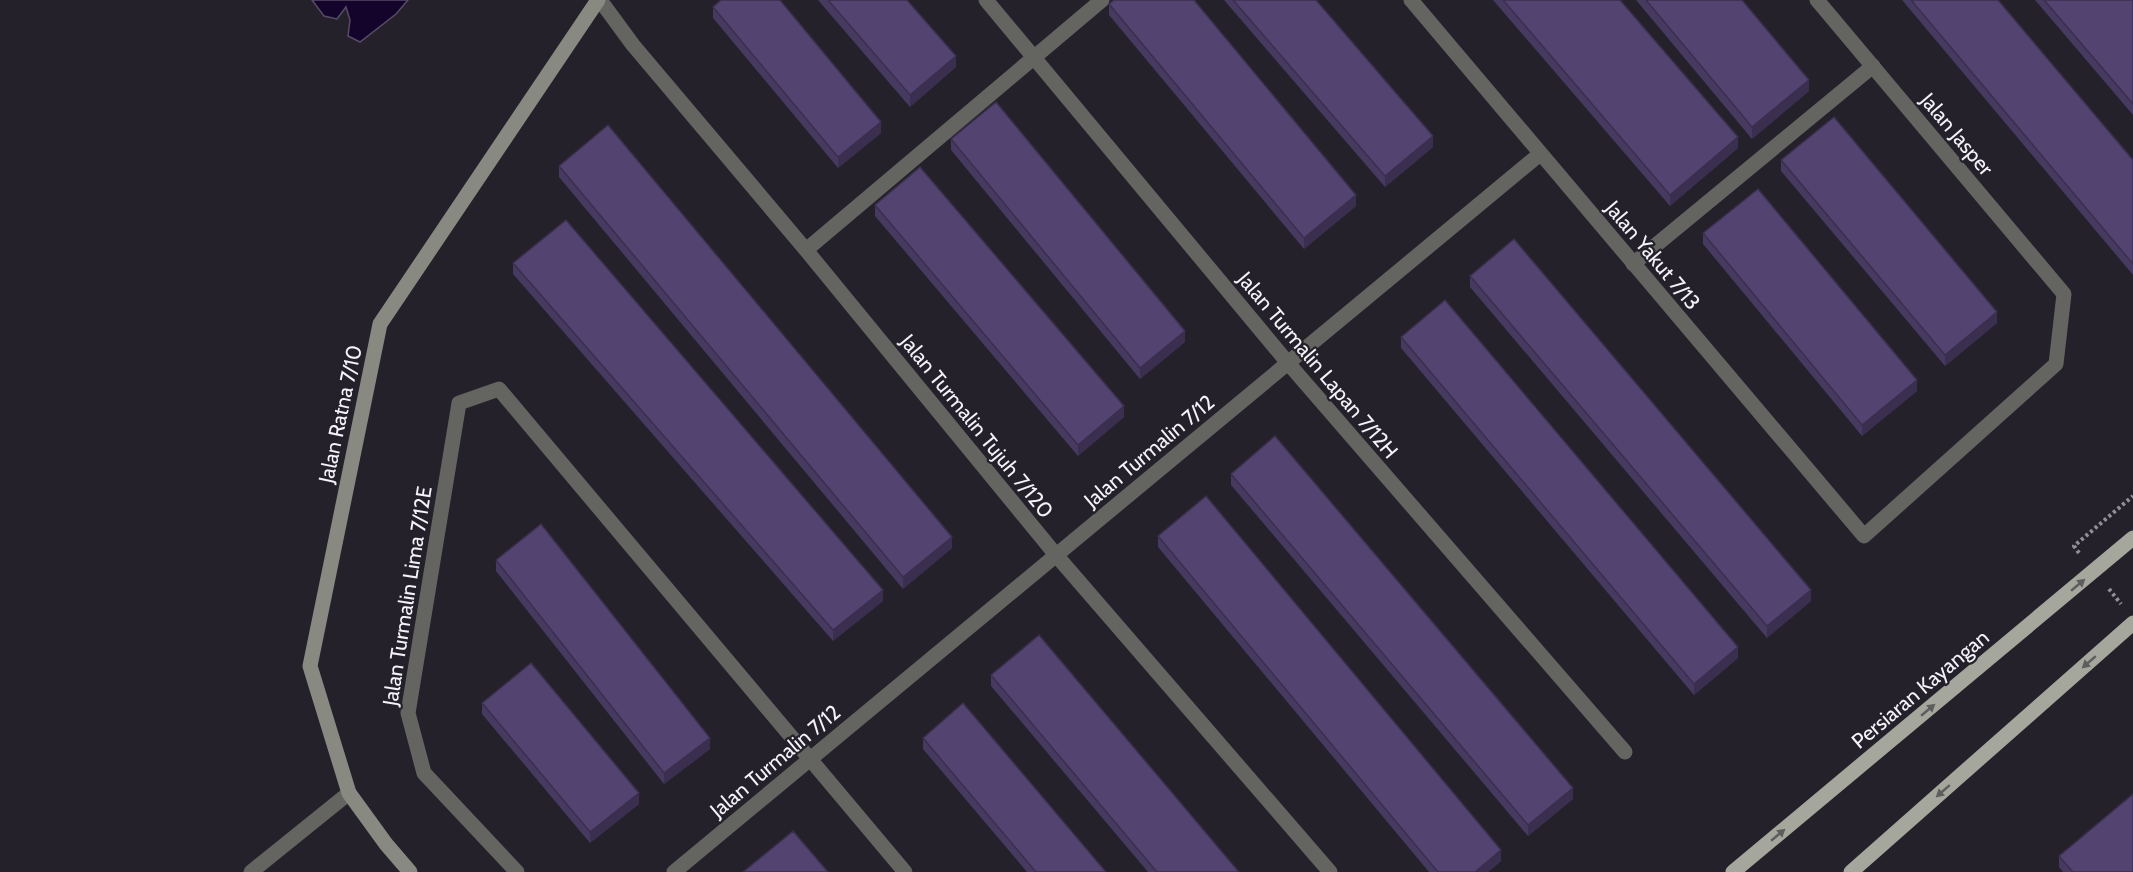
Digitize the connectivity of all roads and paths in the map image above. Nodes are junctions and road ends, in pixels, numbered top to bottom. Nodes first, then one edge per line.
1 (599, 0) edge
2 (986, 0) edge
3 (1102, 0) edge
4 (1411, 0) edge
5 (1817, 0) edge
6 (1034, 58) junction
7 (1873, 66) junction
8 (1540, 154) junction
9 (806, 250) junction
10 (1633, 264) junction
11 (1288, 363) junction
12 (2133, 496) edge
13 (1864, 536) joint
14 (2133, 538) edge
15 (1056, 555) junction
16 (2094, 571) junction
17 (2130, 617) edge
18 (1625, 752) dead end
19 (810, 759) junction
20 (349, 793) junction
21 (251, 872) edge
22 (410, 872) edge
23 (518, 872) edge
24 (674, 872) edge
25 (905, 872) edge
26 (1330, 872) edge
27 (1733, 872) edge
28 (1851, 872) edge

1 - 9 street, Jalan Turmalin Tujuh 7/120
1 - 20 street, Jalan Ratna 7/10
2 - 6 street, Jalan Turmalin Lapan 7/12H
3 - 6 street
4 - 8 street, Jalan Yakut 7/13
5 - 7 street, Jalan Jasper
6 - 9 street
6 - 11 street, Jalan Turmalin Lapan 7/12H
7 - 10 street
7 - 13 street, Jalan Jasper
8 - 10 street, Jalan Yakut 7/13
8 - 11 street, Jalan Turmalin 7/12
9 - 15 street, Jalan Turmalin Tujuh 7/120
10 - 13 street, Jalan Yakut 7/13
11 - 15 street, Jalan Turmalin 7/12
11 - 18 street, Jalan Turmalin Lapan 7/12H
12 - 16 path
14 - 16 main road, Persiaran Kayangan
15 - 19 street, Jalan Turmalin 7/12
15 - 26 street, Jalan Turmalin Tujuh 7/120
16 - 17 path
27 -> 16 main road, Persiaran Kayangan
17 -> 28 main road
19 - 23 street, Jalan Turmalin Lima 7/12E
19 - 24 street, Jalan Turmalin 7/12
19 - 25 street
20 - 21 street
20 - 22 street, Jalan Ratna 7/10

